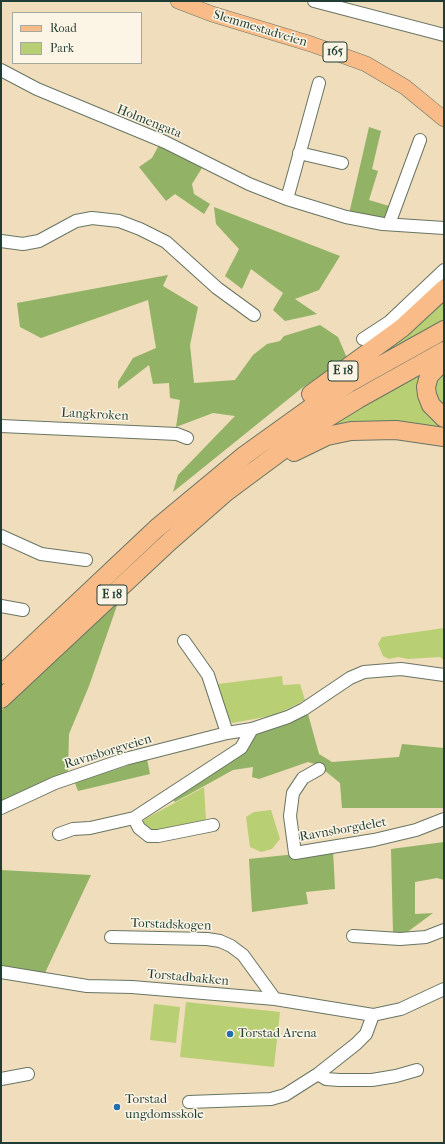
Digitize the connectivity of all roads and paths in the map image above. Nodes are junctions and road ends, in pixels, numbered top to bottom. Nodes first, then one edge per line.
1 (178, 1) edge
2 (202, 1) edge
3 (314, 1) edge
4 (444, 35) edge
5 (1, 70) edge
6 (319, 83) dead end
7 (444, 111) edge
8 (444, 119) edge
9 (420, 140) dead end
10 (299, 152) junction
11 (342, 163) dead end
12 (287, 199) junction
13 (389, 224) junction
14 (444, 228) edge
15 (1, 241) edge
16 (444, 270) edge
17 (444, 289) edge
18 (254, 315) dead end
19 (444, 330) edge
20 (363, 339) dead end
21 (444, 351) edge
22 (444, 360) edge
23 (444, 418) edge
24 (1, 426) edge
25 (444, 437) edge
26 (187, 438) dead end
27 (246, 455) junction
28 (226, 492) junction
29 (1, 536) edge
30 (86, 560) dead end
31 (1, 606) edge
32 (23, 610) dead end
33 (184, 641) dead end
34 (1, 675) edge
35 (444, 675) edge
36 (1, 699) edge
37 (252, 729) junction
38 (227, 733) junction
39 (319, 769) dead end
40 (1, 808) edge
41 (134, 818) junction
42 (444, 819) edge
43 (213, 825) dead end
44 (59, 834) dead end
45 (444, 930) edge
46 (353, 936) dead end
47 (111, 937) dead end
48 (1, 972) edge
49 (444, 989) edge
50 (275, 999) junction
51 (373, 1015) junction
52 (417, 1070) dead end
53 (28, 1074) dead end
54 (318, 1074) junction
55 (1, 1079) edge
56 (188, 1102) dead end

1 - 8 main road, Slemmestadveien / 165
2 - 7 main road, Slemmestadveien / 165
3 - 4 street
5 - 12 street, Holmengata
6 - 10 street
9 - 13 street
10 - 11 street
10 - 12 street
12 - 13 street, Holmengata
13 - 14 street, Holmengata
15 - 18 street
16 - 20 street
17 - 27 highway, E 18
19 - 27 highway, E 18
21 - 28 highway, E 18
22 - 23 highway
24 - 26 street, Langkroken
25 - 28 highway, E 18
27 - 34 highway, E 18
28 - 36 highway, E 18
29 - 30 street
31 - 32 street
33 - 38 street
35 - 37 street, Ravnsborgveien
37 - 38 street, Ravnsborgveien
37 - 41 street
38 - 40 street, Ravnsborgveien
39 - 42 street, Ravnsborgdelet
41 - 43 street
41 - 44 street
45 - 46 street
47 - 50 street, Torstadskogen
48 - 50 street, Torstadbakken
49 - 51 street, Torstadbakken
50 - 51 street, Torstadbakken
51 - 54 street
52 - 54 street
53 - 55 street
54 - 56 street

